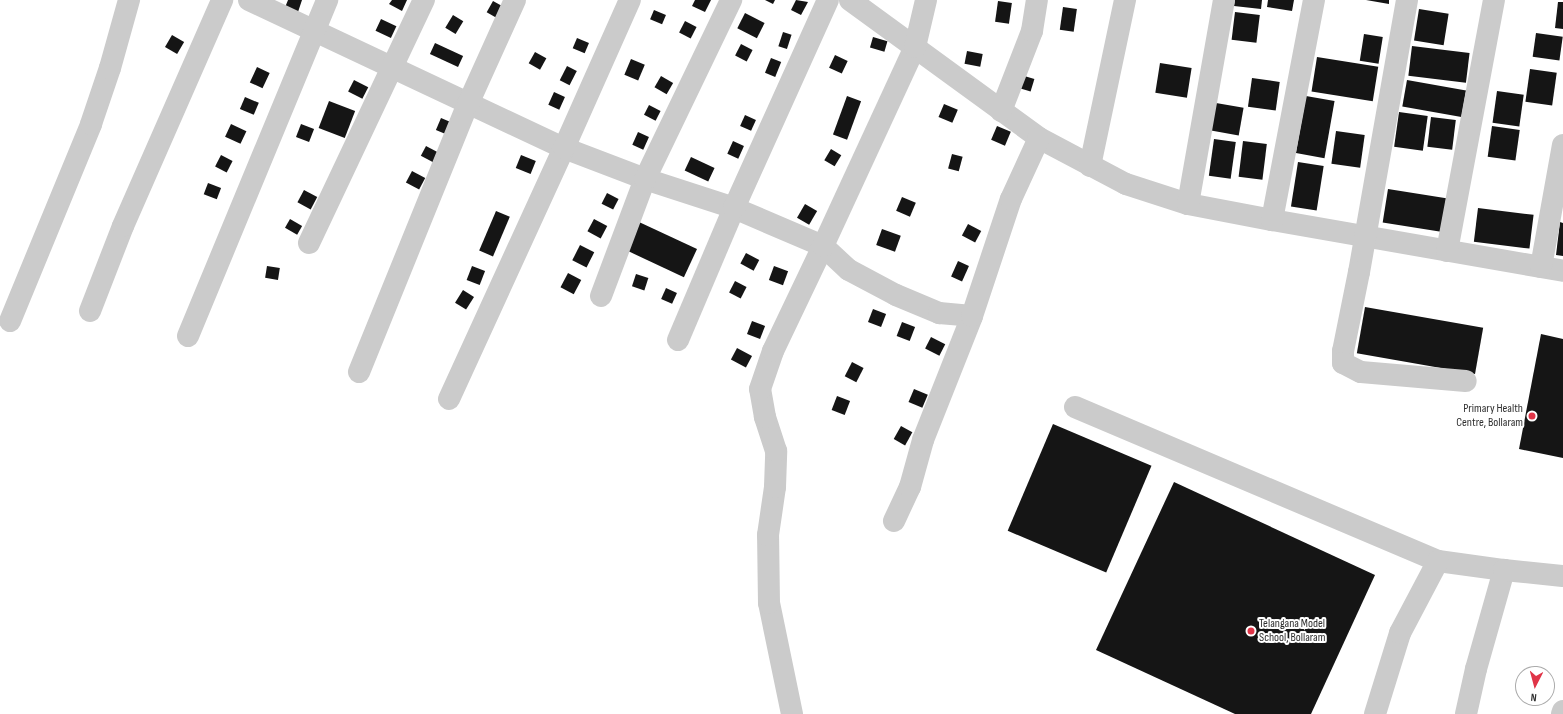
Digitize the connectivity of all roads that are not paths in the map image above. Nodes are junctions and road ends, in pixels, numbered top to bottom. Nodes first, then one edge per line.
1 (129, 0) edge
2 (222, 0) edge
3 (249, 0) edge
4 (327, 0) edge
5 (424, 0) edge
6 (515, 0) edge
7 (630, 0) edge
8 (731, 0) edge
9 (828, 0) edge
10 (850, 0) edge
11 (926, 0) edge
12 (1037, 0) edge
13 (1125, 0) edge
14 (1224, 0) edge
15 (1314, 0) edge
16 (1407, 0) edge
17 (1494, 0) edge
18 (314, 30) junction
19 (915, 47) junction
20 (392, 67) junction
21 (468, 104) junction
22 (1001, 111) junction
23 (1039, 138) junction
24 (1563, 145) edge
25 (564, 148) junction
26 (1090, 166) junction
27 (645, 179) junction
28 (1188, 204) junction
29 (734, 208) junction
30 (1272, 220) junction
31 (1364, 236) junction
32 (309, 243) dead end
33 (824, 246) junction
34 (1447, 251) junction
35 (1541, 267) junction
36 (1563, 271) edge
37 (601, 296) dead end
38 (90, 311) dead end
39 (972, 316) junction
40 (10, 322) dead end
41 (188, 336) dead end
42 (678, 340) dead end
43 (359, 372) dead end
44 (1466, 381) dead end
45 (449, 399) dead end
46 (1075, 407) dead end
47 (894, 521) dead end
48 (1438, 561) junction
49 (1504, 570) junction
50 (1563, 576) edge
51 (792, 714) edge
52 (1374, 714) edge
53 (1466, 714) edge

1 - 40 street
2 - 38 street
3 - 18 street
4 - 18 street
5 - 20 street
6 - 21 street
7 - 25 street
8 - 27 street
9 - 29 street
10 - 19 street
11 - 19 street
12 - 22 street
13 - 26 street
14 - 28 street
15 - 30 street
16 - 31 street
17 - 34 street
18 - 20 street
18 - 41 street
19 - 22 street
19 - 33 street
20 - 21 street
20 - 32 street
21 - 25 street
21 - 43 street
22 - 23 street
23 - 26 street
23 - 39 street
24 - 35 street
25 - 27 street
25 - 45 street
26 - 28 street
27 - 29 street
27 - 37 street
28 - 30 street
29 - 33 street
29 - 42 street
30 - 31 street
31 - 34 street
31 - 44 street
33 - 39 street
33 - 51 street
34 - 35 street
35 - 36 street
39 - 47 street
46 - 48 street
48 - 49 street
48 - 52 street
49 - 50 street
49 - 53 street

